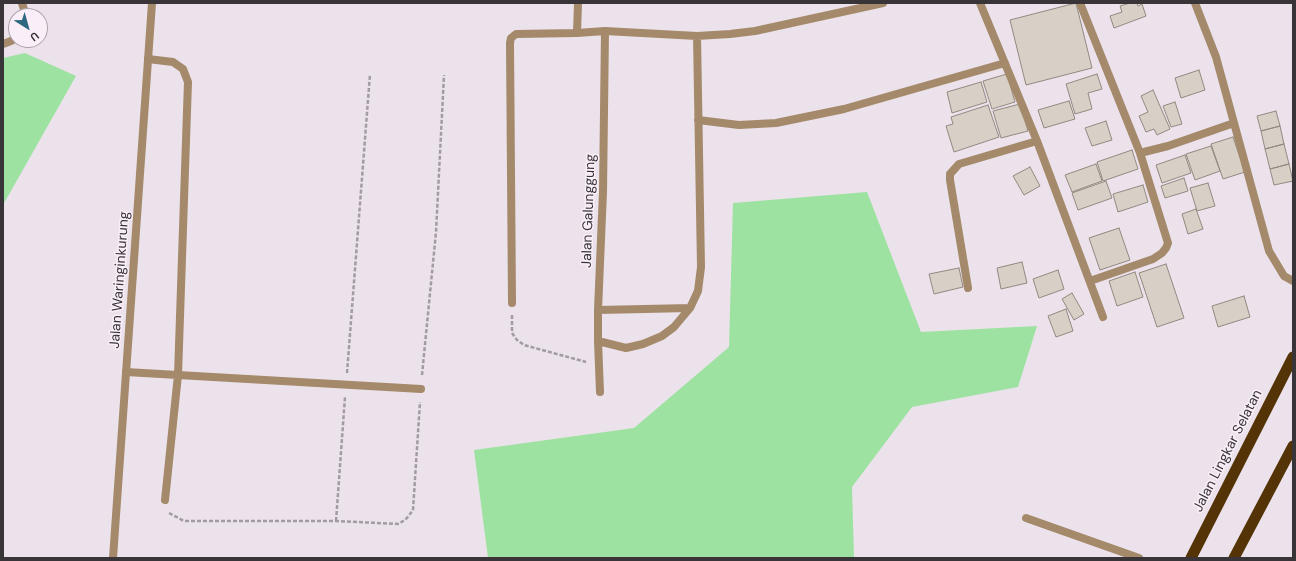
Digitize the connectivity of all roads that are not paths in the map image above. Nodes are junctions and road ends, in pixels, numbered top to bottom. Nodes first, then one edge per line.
1 (152, 3) edge
2 (578, 3) edge
3 (884, 3) edge
4 (980, 3) edge
5 (1080, 3) edge
6 (1195, 3) edge
7 (605, 31) junction
8 (577, 33) junction
9 (697, 36) junction
10 (148, 59) junction
11 (1005, 63) junction
12 (698, 120) junction
13 (1234, 123) junction
14 (1037, 141) junction
15 (1140, 154) junction
16 (1090, 281) junction
17 (1293, 281) edge
18 (968, 288) dead end
19 (512, 303) road end
20 (690, 308) junction
21 (598, 310) junction
22 (1103, 317) dead end
23 (598, 341) junction
24 (1293, 357) edge
25 (126, 372) junction
26 (178, 375) junction
27 (421, 389) road end
28 (600, 392) dead end
29 (1293, 446) edge
30 (1290, 457) edge
31 (165, 500) road end
32 (1026, 518) dead end
33 (113, 558) edge
34 (1139, 558) edge
35 (1191, 558) edge
36 (1234, 558) edge

1 - 10 street, Jalan Waringinkurung
2 - 8 street
3 - 9 street
4 - 11 street
5 - 15 street
6 - 13 street
7 - 8 street
7 - 9 street
7 - 21 street, Jalan Galunggung
8 - 19 street
9 - 12 street
10 - 25 street, Jalan Waringinkurung
10 - 26 street
11 - 12 street
11 - 14 street
12 - 20 street
13 - 15 street
13 - 17 street
14 - 16 street
14 - 18 street
15 - 16 street
16 - 22 street
20 - 21 street
20 - 23 street
21 - 23 street, Jalan Galunggung
23 - 28 street, Jalan Galunggung
24 - 35 highway, Jalan Lingkar Selatan
25 - 26 street
25 - 33 street, Jalan Waringinkurung
26 - 27 street
26 - 31 street
29 - 30 highway
30 - 36 highway
32 - 34 street

